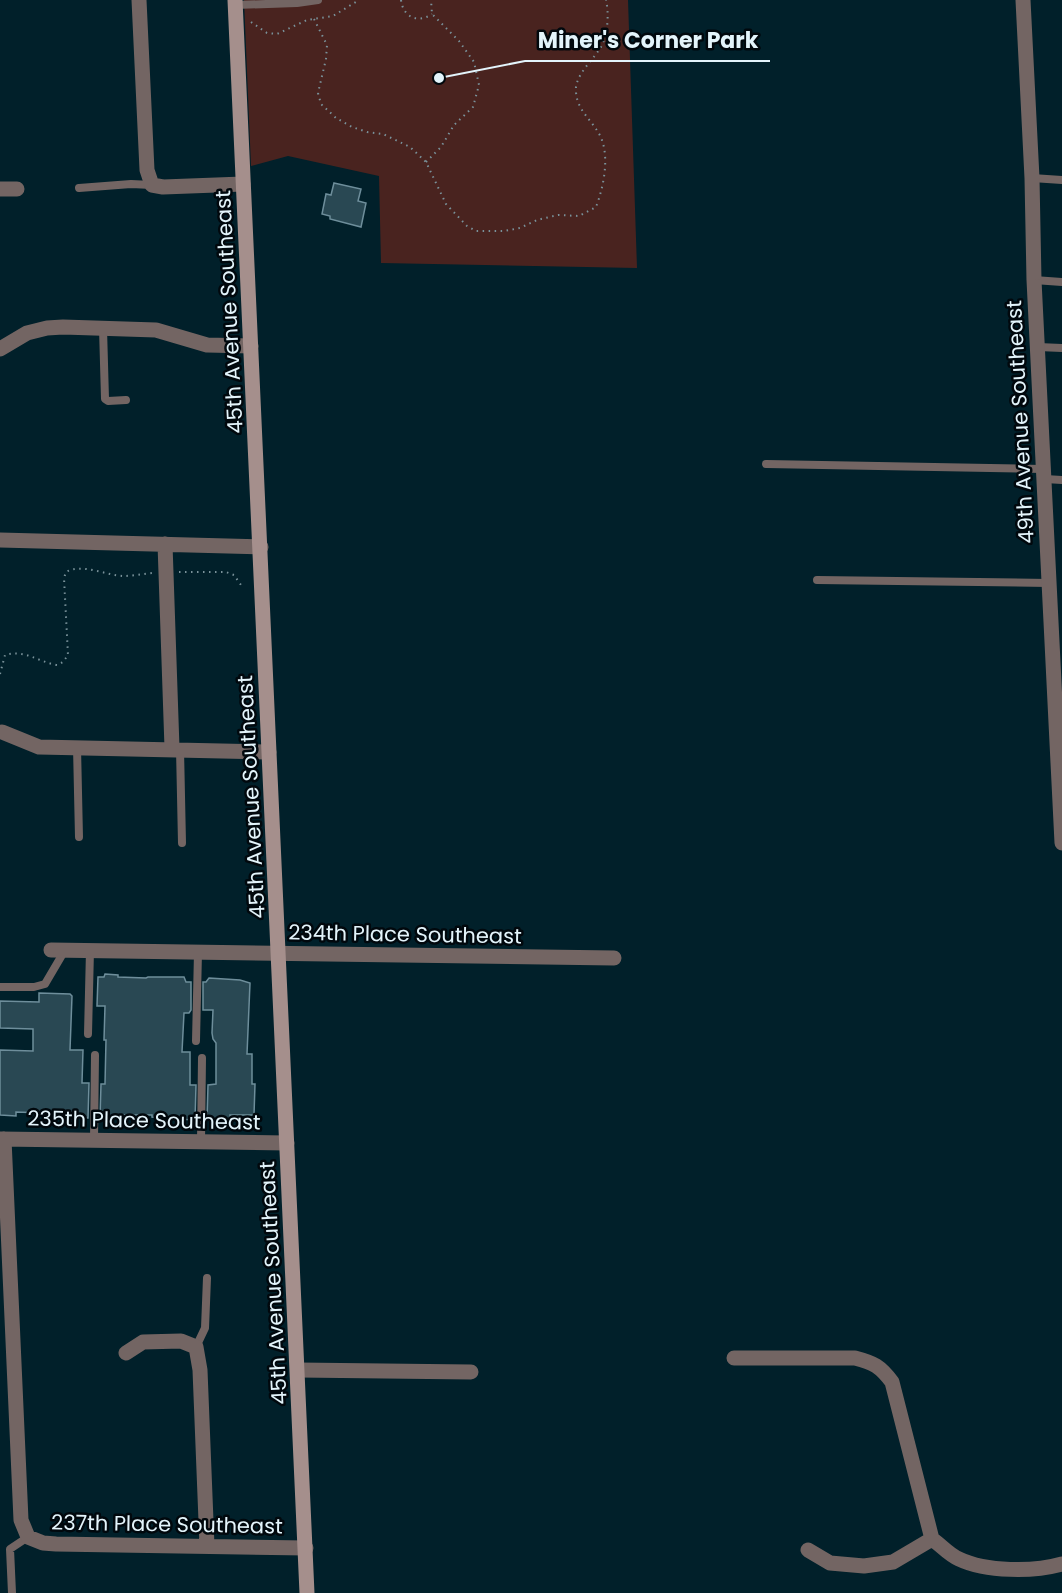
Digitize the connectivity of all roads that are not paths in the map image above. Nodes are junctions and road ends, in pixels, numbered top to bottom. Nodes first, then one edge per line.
1 (140, 0) edge
2 (318, 0) edge
3 (1023, 0) edge
4 (297, 2) edge
5 (239, 3) edge
6 (1032, 178) junction
7 (1062, 180) edge
8 (243, 184) junction
9 (152, 185) junction
10 (79, 188) dead end
11 (0, 189) edge
12 (17, 189) dead end
13 (1034, 280) junction
14 (1062, 282) edge
15 (103, 327) junction
16 (1, 345) edge
17 (251, 346) junction
18 (1038, 347) junction
19 (1062, 348) edge
20 (126, 400) dead end
21 (766, 464) dead end
22 (1044, 474) junction
23 (1062, 480) edge
24 (0, 540) edge
25 (165, 544) junction
26 (261, 547) junction
27 (817, 580) dead end
28 (1050, 583) junction
29 (1, 734) edge
30 (77, 747) junction
31 (176, 749) junction
32 (269, 752) junction
33 (1061, 779) edge
34 (79, 837) dead end
35 (182, 843) dead end
36 (1062, 843) edge
37 (58, 950) joint
38 (90, 950) junction
39 (198, 952) junction
40 (279, 953) junction
41 (614, 958) dead end
42 (0, 987) edge
43 (88, 1034) dead end
44 (196, 1041) dead end
45 (95, 1055) dead end
46 (202, 1058) dead end
47 (2, 1139) edge
48 (93, 1140) junction
49 (201, 1142) junction
50 (288, 1143) junction
51 (207, 1278) dead end
52 (196, 1347) junction
53 (126, 1353) dead end
54 (734, 1358) dead end
55 (298, 1370) junction
56 (471, 1372) dead end
57 (28, 1537) junction
58 (932, 1539) junction
59 (207, 1546) junction
60 (306, 1548) junction
61 (808, 1550) dead end
62 (1062, 1563) edge
63 (12, 1593) edge
64 (307, 1593) edge

1 - 9 street
2 - 4 lane
3 - 6 street, 49th Avenue Southeast
4 - 5 lane
5 - 8 street, 45th Avenue Southeast
6 - 7 lane
6 - 13 street, 49th Avenue Southeast
8 - 9 street
8 - 17 street, 45th Avenue Southeast
9 - 10 lane
11 - 12 street
13 - 14 lane
13 - 18 street, 49th Avenue Southeast
15 - 16 street
15 - 17 street
15 - 20 lane
17 - 26 street, 45th Avenue Southeast
18 - 19 lane
18 - 22 street, 49th Avenue Southeast
21 - 22 lane
22 - 23 lane
22 - 28 street, 49th Avenue Southeast
24 - 25 street
25 - 26 street
25 - 31 street
26 - 32 street, 45th Avenue Southeast
27 - 28 lane
28 - 33 street, 49th Avenue Southeast
29 - 30 street
30 - 31 street
30 - 34 lane
31 - 32 street
31 - 35 lane
32 - 40 street, 45th Avenue Southeast
33 - 36 street, 49th Avenue Southeast
37 - 38 street, 234th Place Southeast
37 - 42 lane
38 - 39 street, 234th Place Southeast
38 - 43 lane
39 - 40 street, 234th Place Southeast
39 - 44 lane
40 - 41 street, 234th Place Southeast
40 - 50 street, 45th Avenue Southeast
45 - 48 lane
46 - 49 lane
47 - 48 street, 235th Place Southeast
47 - 57 street
48 - 49 street, 235th Place Southeast
49 - 50 street, 235th Place Southeast
50 - 55 street, 45th Avenue Southeast
51 - 52 lane
52 - 53 street
52 - 59 street
54 - 58 street
55 - 56 street
55 - 60 street, 45th Avenue Southeast
57 - 59 street, 237th Place Southeast
57 - 63 lane
58 - 61 street
58 - 62 street
59 - 60 street, 237th Place Southeast
60 - 64 street, 45th Avenue Southeast

